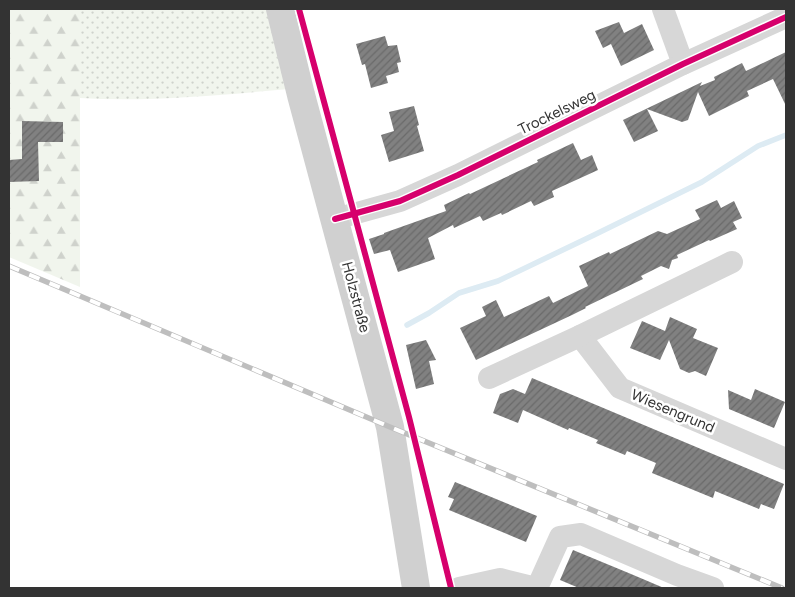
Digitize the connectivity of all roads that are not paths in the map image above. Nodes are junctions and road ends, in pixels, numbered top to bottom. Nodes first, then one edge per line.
1 (280, 9) edge
2 (663, 9) edge
3 (786, 17) edge
4 (684, 64) junction
5 (335, 219) junction
6 (732, 262) dead end
7 (580, 336) junction
8 (489, 378) dead end
9 (786, 459) edge
10 (416, 588) edge
11 (459, 588) edge
12 (536, 588) edge
13 (713, 588) edge

1 - 5 main road, Holzstraße
2 - 4 street
3 - 4 street, Trockelsweg
4 - 5 street, Trockelsweg
5 - 10 main road, Holzstraße
6 - 7 street
7 - 8 street
7 - 9 street, Wiesengrund
11 - 12 street
12 - 13 street

